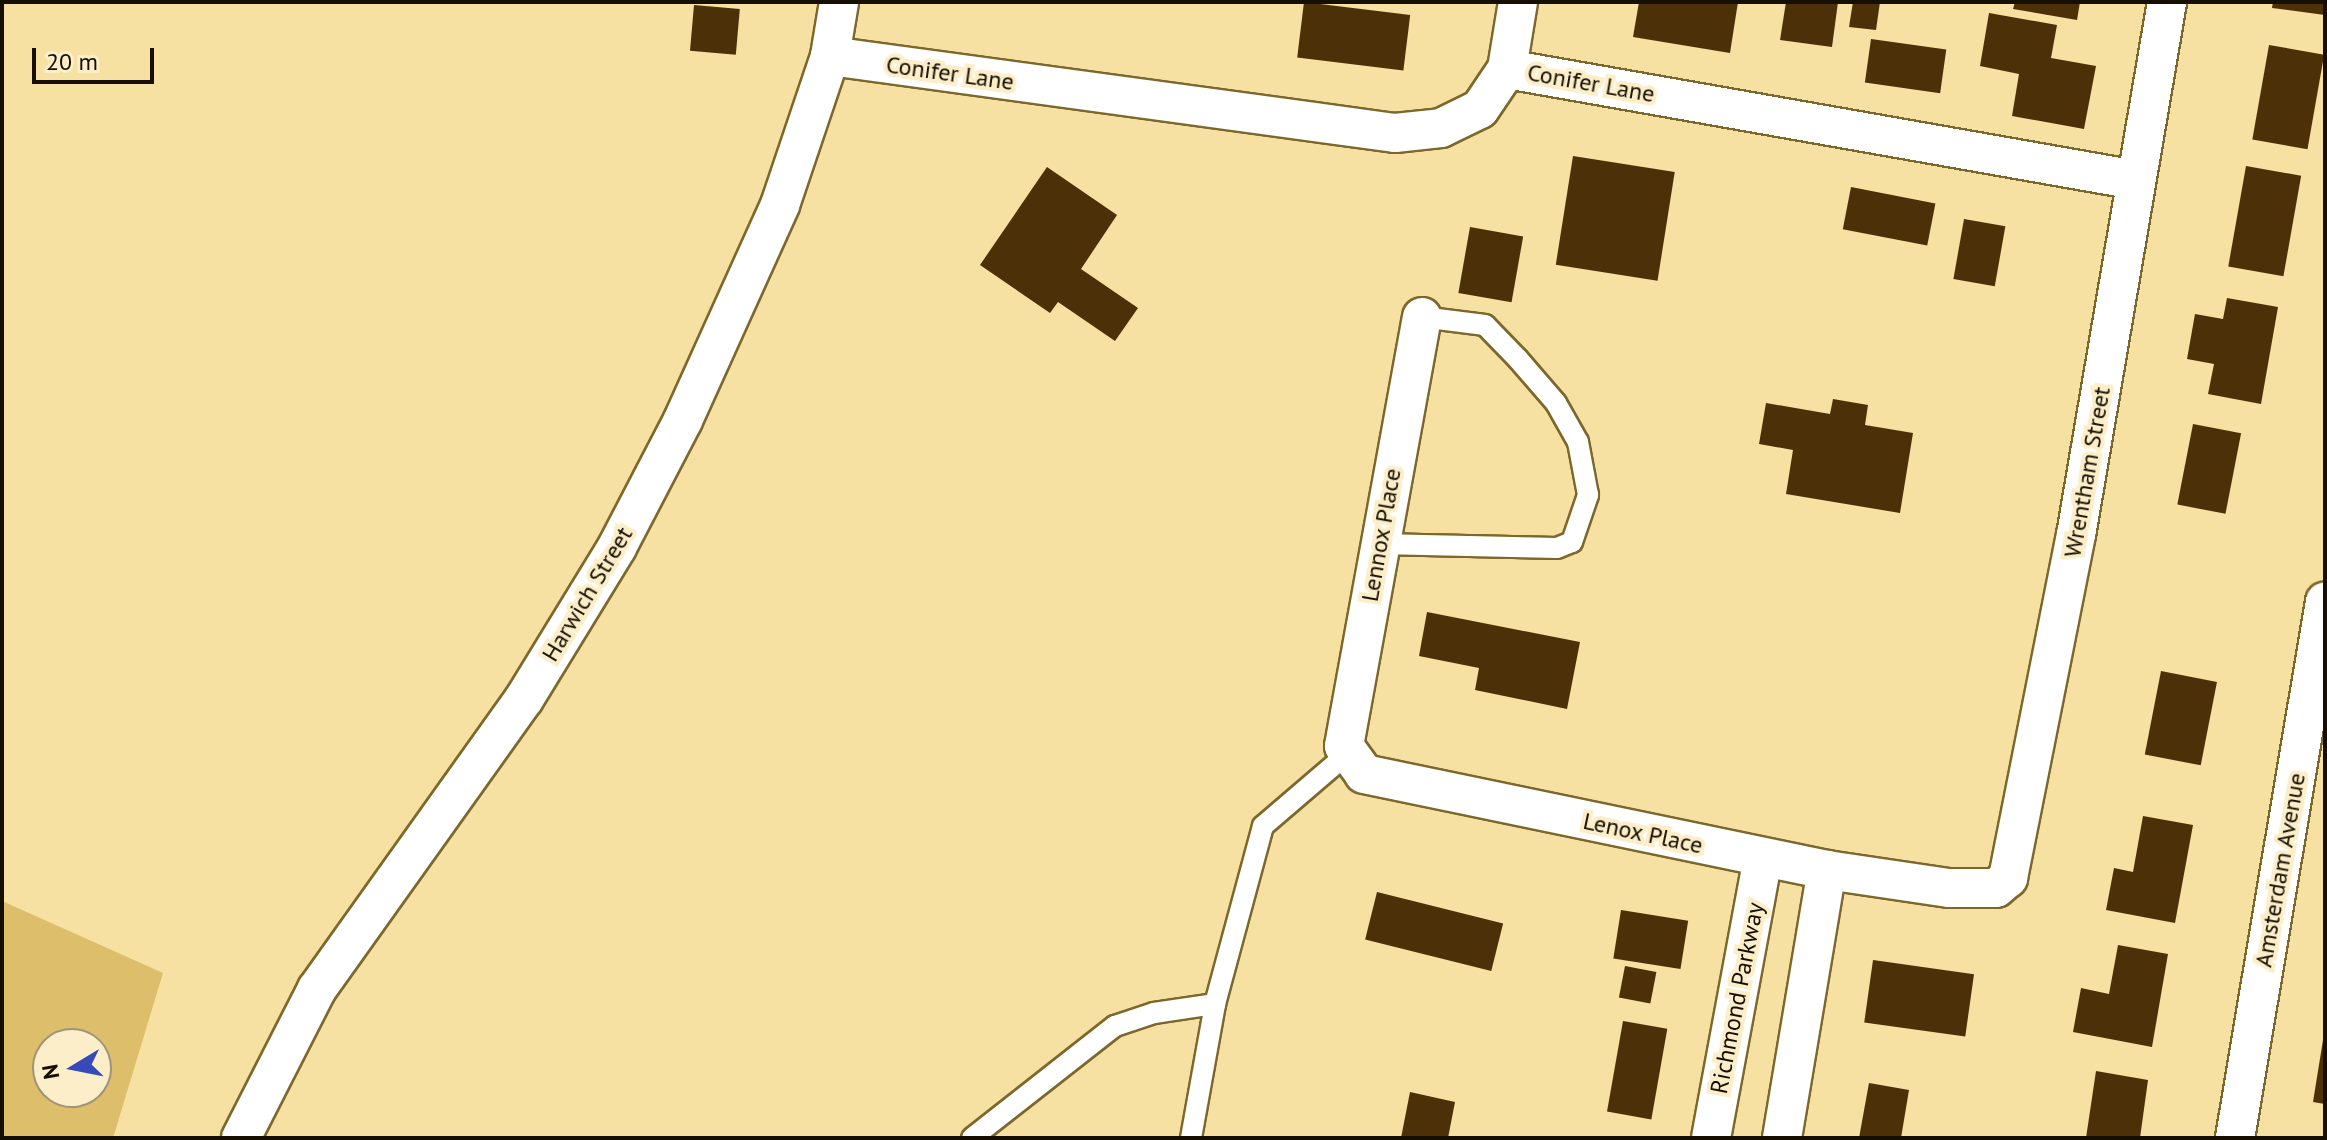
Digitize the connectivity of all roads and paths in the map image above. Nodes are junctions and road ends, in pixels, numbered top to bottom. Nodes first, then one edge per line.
1 (839, 2) edge
2 (1518, 2) edge
3 (2167, 2) edge
4 (830, 56) junction
5 (1507, 69) junction
6 (2136, 180) junction
7 (1422, 317) joint
8 (1379, 544) junction
9 (2325, 602) edge
10 (1347, 754) junction
11 (1763, 858) junction
12 (1827, 870) junction
13 (1949, 888) joint
14 (1215, 1004) junction
15 (241, 1138) edge
16 (972, 1138) edge
17 (1191, 1138) edge
18 (1711, 1138) edge
19 (1782, 1138) edge
20 (2235, 1138) edge

1 - 4 street, Harwich Street
2 - 5 street
3 - 6 street, Wrentham Street
4 - 5 street, Conifer Lane
4 - 15 street, Harwich Street
5 - 6 street, Conifer Lane
6 - 13 street, Wrentham Street
7 - 8 street, Lennox Place
7 - 8 lane
8 - 10 street, Lennox Place
9 - 20 street, Amsterdam Avenue
10 - 11 street, Lenox Place
10 - 14 lane
11 - 12 street, Lenox Place
11 - 18 street, Richmond Parkway
12 - 13 street, Lenox Place
12 - 19 street
14 - 16 lane
14 - 17 lane

